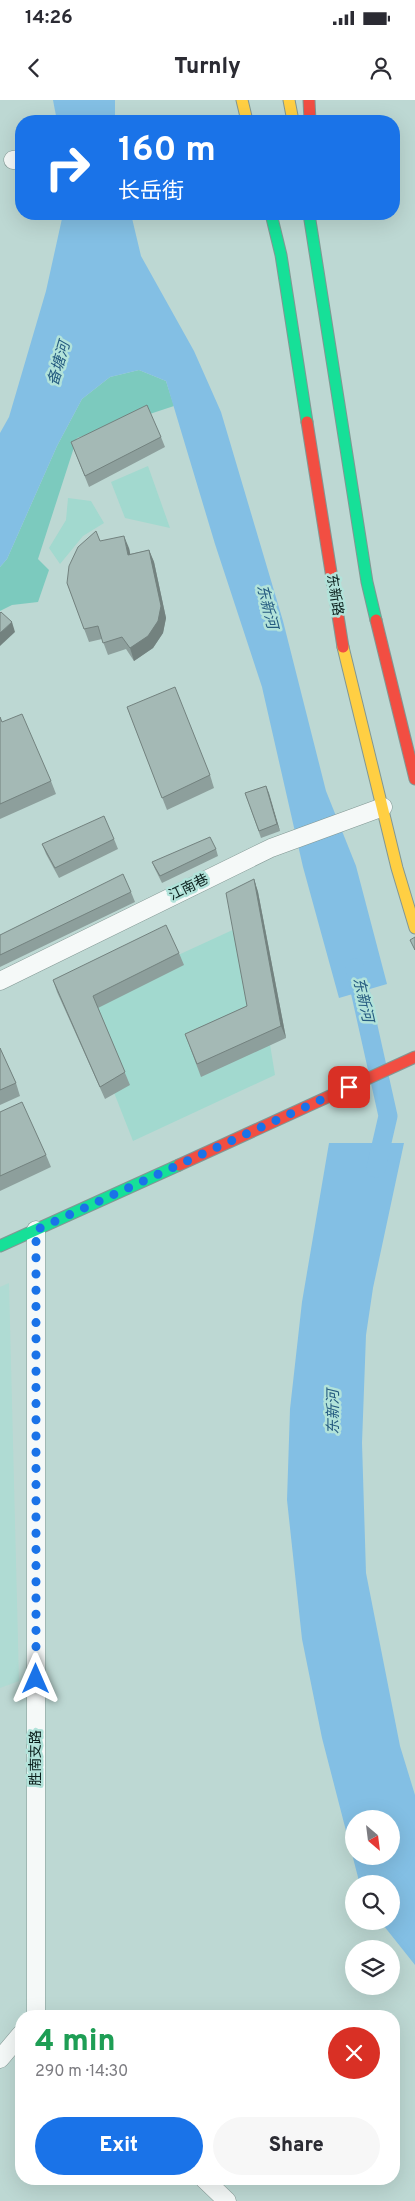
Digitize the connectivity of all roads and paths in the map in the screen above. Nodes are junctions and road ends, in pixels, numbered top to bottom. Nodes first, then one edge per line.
1 (242, 100) edge
2 (289, 100) edge
3 (309, 100) edge
4 (246, 115) edge
5 (292, 115) edge
6 (310, 115) edge
7 (272, 220) edge
8 (277, 220) edge
9 (310, 220) edge
10 (314, 220) edge
11 (316, 251) junction
12 (281, 255) junction
13 (415, 779) edge
14 (383, 807) junction
15 (415, 928) edge
16 (0, 981) edge
17 (413, 1058) edge
18 (36, 1230) junction
19 (0, 1246) edge
20 (36, 2010) edge
21 (15, 2041) edge
22 (0, 2059) edge
23 (211, 2185) edge
24 (228, 2201) edge

1 - 4 main road
2 - 5 main road
3 - 6 main road
7 - 12 main road, 东新路
8 - 12 main road, 东新路
9 - 11 main road
10 - 11 main road
11 - 13 main road
12 - 14 main road, 东新路
14 - 15 main road, 东新路
14 - 16 street, 江南巷
17 - 18 main road
18 - 19 main road
18 - 20 street, 胜南支路
21 - 22 street
23 - 24 street

